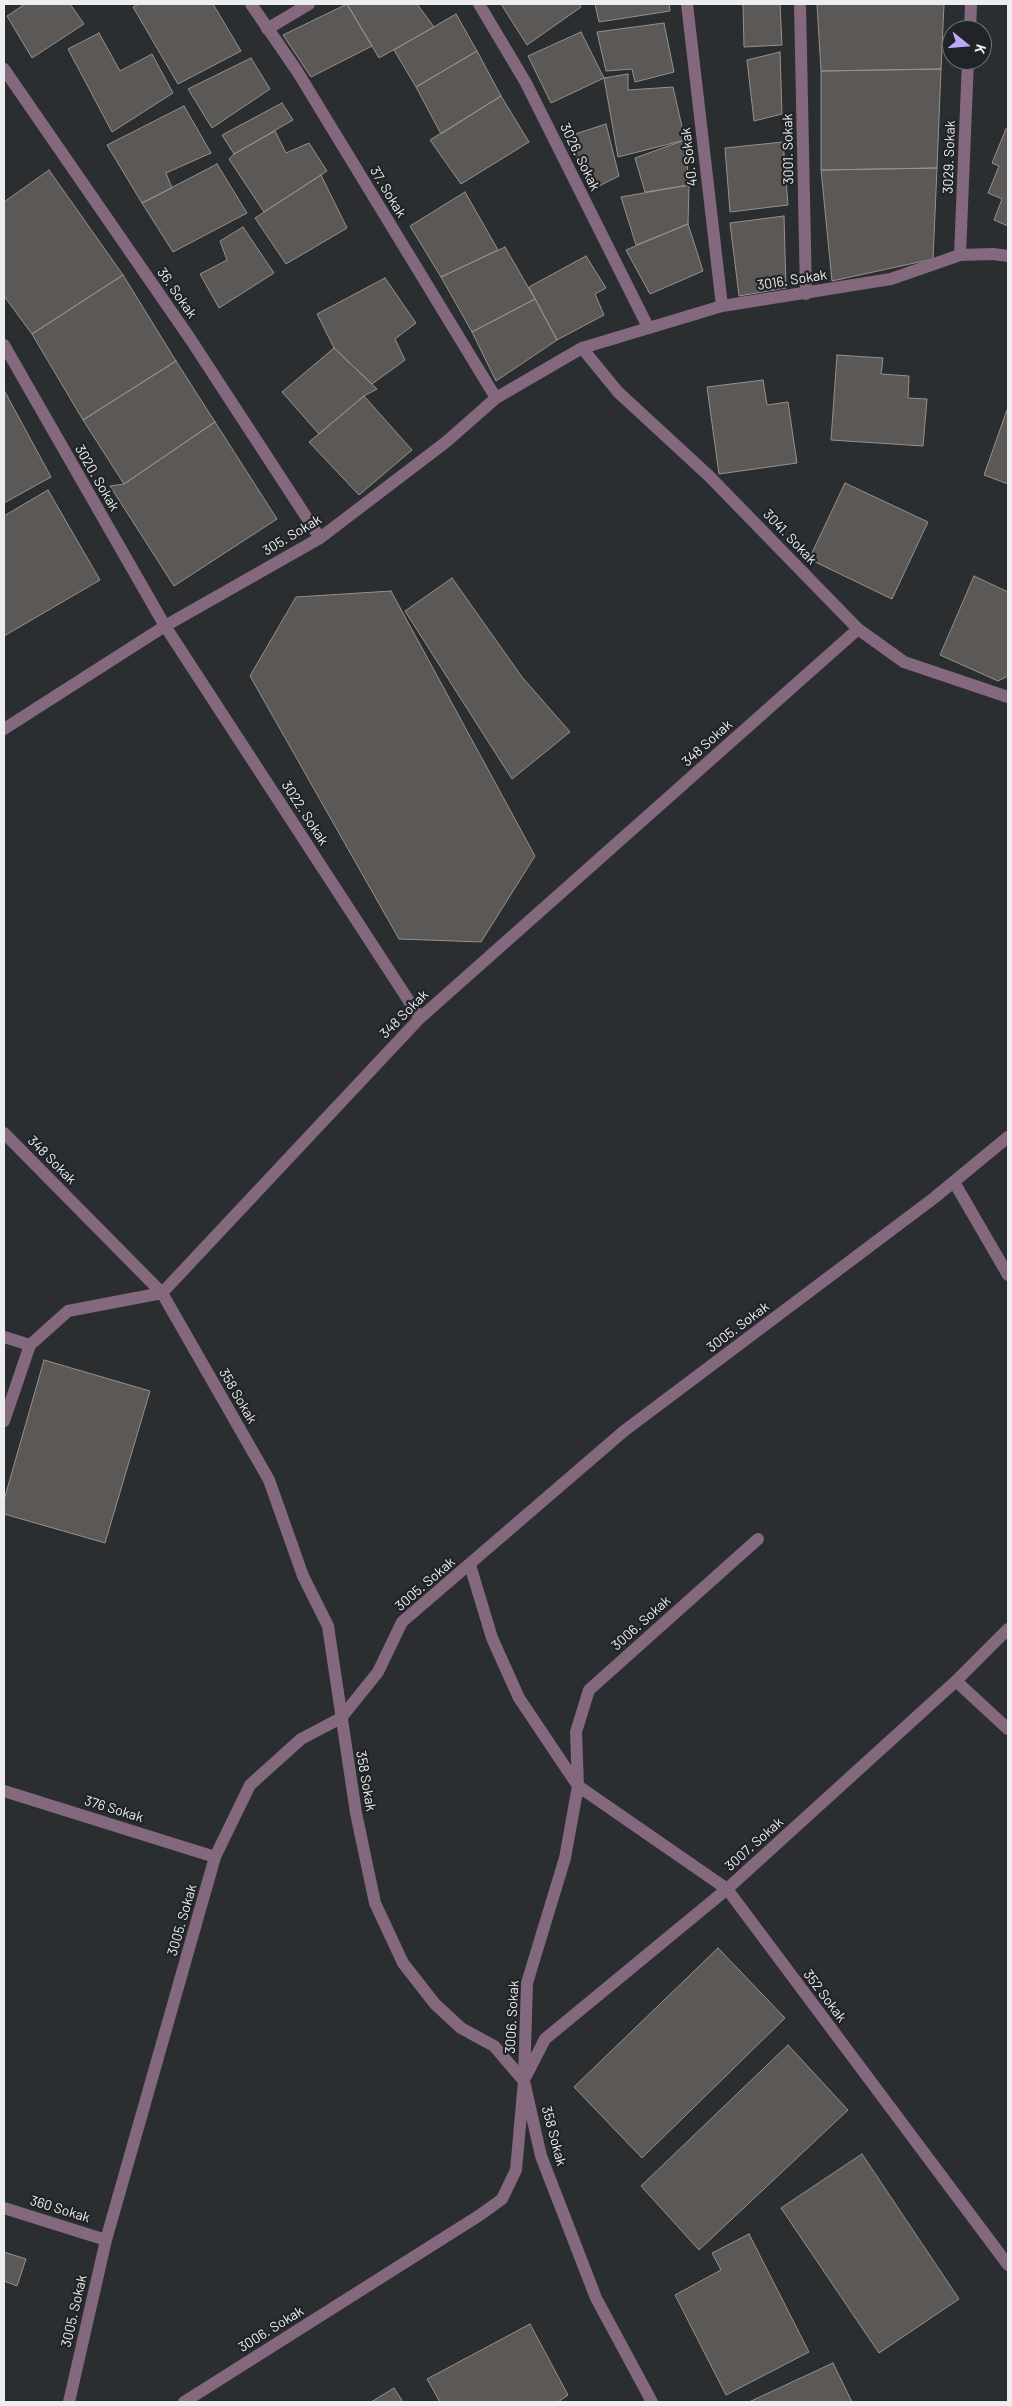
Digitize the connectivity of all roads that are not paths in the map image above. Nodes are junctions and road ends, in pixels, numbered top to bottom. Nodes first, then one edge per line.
1 (251, 4) edge
2 (309, 4) edge
3 (479, 4) edge
4 (687, 4) edge
5 (800, 4) edge
6 (971, 4) edge
7 (970, 20) edge
8 (267, 29) junction
9 (4, 69) edge
10 (968, 70) edge
11 (960, 255) junction
12 (1008, 256) edge
13 (806, 294) junction
14 (722, 306) junction
15 (648, 327) junction
16 (4, 345) edge
17 (582, 348) junction
18 (496, 398) junction
19 (320, 538) junction
20 (165, 626) junction
21 (858, 629) junction
22 (1008, 697) edge
23 (4, 729) edge
24 (420, 1018) junction
25 (4, 1132) edge
26 (1008, 1137) edge
27 (954, 1182) junction
28 (1008, 1276) edge
29 (162, 1292) junction
30 (4, 1337) edge
31 (30, 1344) junction
32 (4, 1421) edge
33 (758, 1539) dead end
34 (470, 1565) junction
35 (1008, 1629) edge
36 (956, 1681) junction
37 (341, 1718) junction
38 (1008, 1729) edge
39 (578, 1786) junction
40 (4, 1790) edge
41 (215, 1856) junction
42 (727, 1889) junction
43 (524, 2081) junction
44 (4, 2208) edge
45 (106, 2240) junction
46 (1008, 2265) edge
47 (68, 2402) edge
48 (184, 2402) edge
49 (652, 2402) edge

1 - 8 street, 37. Sokak
2 - 8 street
3 - 15 street, 3026. Sokak
4 - 14 street, 40. Sokak
5 - 13 street, 3001. Sokak
6 - 7 street
8 - 18 street, 37. Sokak
9 - 19 street, 36. Sokak
10 - 11 street, 3029. Sokak
11 - 12 street, 3016. Sokak
11 - 13 street, 3016. Sokak
13 - 14 street, 3016. Sokak
14 - 15 street, 3016. Sokak
15 - 17 street, 3016. Sokak
16 - 20 street, 3020. Sokak
17 - 18 street, 305. Sokak
17 - 21 street, 3041. Sokak
18 - 19 street, 305. Sokak
19 - 20 street, 305. Sokak
20 - 23 street, 305. Sokak
20 - 24 street, 3022. Sokak
21 - 22 street, 3041. Sokak
21 - 24 street, 348 Sokak
24 - 29 street, 348 Sokak
25 - 29 street, 348 Sokak
26 - 27 street, 3005. Sokak
27 - 28 street
27 - 34 street, 3005. Sokak
29 - 31 street
29 - 37 street, 358 Sokak
30 - 31 street
31 - 32 street
33 - 39 street, 3006. Sokak
34 - 37 street, 3005. Sokak
34 - 39 street
35 - 36 street, 3007. Sokak
36 - 38 street
36 - 42 street, 3007. Sokak
37 - 41 street, 3005. Sokak
37 - 43 street, 358 Sokak
39 - 42 street, 352 Sokak
39 - 43 street, 3006. Sokak
40 - 41 street, 376 Sokak
41 - 45 street, 3005. Sokak
42 - 43 street, 3007. Sokak
42 - 46 street, 352 Sokak
43 - 48 street, 3006. Sokak
43 - 49 street, 358 Sokak
44 - 45 street, 360 Sokak
45 - 47 street, 3005. Sokak

